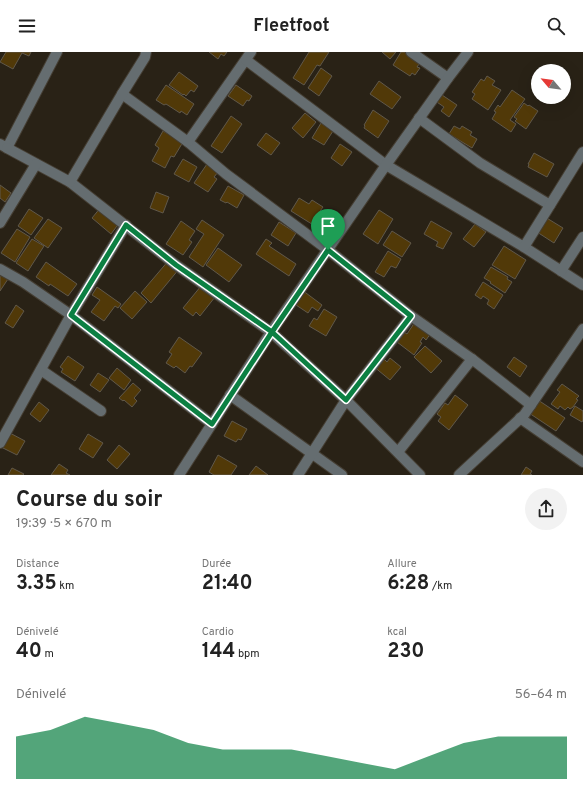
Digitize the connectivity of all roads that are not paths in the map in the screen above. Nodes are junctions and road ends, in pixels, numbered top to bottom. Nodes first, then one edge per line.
1 (57, 52) edge
2 (146, 52) edge
3 (411, 52) edge
4 (468, 52) edge
5 (248, 56) edge
6 (448, 78) junction
7 (122, 94) junction
8 (419, 118) junction
9 (188, 142) junction
10 (3, 146) edge
11 (583, 152) edge
12 (36, 164) junction
13 (386, 165) junction
14 (70, 182) junction
15 (550, 205) junction
16 (0, 223) edge
17 (126, 225) junction
18 (583, 237) edge
19 (524, 247) junction
20 (328, 250) junction
21 (0, 269) edge
22 (561, 271) junction
23 (583, 285) edge
24 (71, 315) junction
25 (411, 316) junction
26 (583, 329) edge
27 (272, 332) junction
28 (472, 359) junction
29 (41, 370) junction
30 (230, 395) junction
31 (346, 400) junction
32 (531, 405) junction
33 (101, 412) dead end
34 (520, 418) junction
35 (212, 424) junction
36 (0, 443) edge
37 (398, 452) junction
38 (312, 453) junction
39 (583, 462) edge
40 (179, 475) edge
41 (298, 475) edge
42 (342, 475) edge
43 (420, 475) edge
44 (459, 475) edge

1 - 10 street
2 - 7 street
3 - 6 street
4 - 6 street
5 - 9 street
5 - 13 street
6 - 8 street
7 - 9 street
7 - 14 street
8 - 13 street
8 - 15 street
9 - 20 street
10 - 12 street
11 - 15 street
12 - 14 street
12 - 16 street
13 - 19 street
13 - 20 street
14 - 17 street
15 - 19 street
17 - 24 street
17 - 27 street
18 - 22 street
19 - 22 street
20 - 25 street
20 - 27 street
21 - 24 street
22 - 23 street
24 - 29 street
24 - 35 street
25 - 28 street
25 - 31 street
26 - 32 street
27 - 30 street
27 - 31 street
28 - 32 street
28 - 37 street
29 - 33 street
29 - 36 street
30 - 35 street
30 - 38 street
31 - 37 street
31 - 38 street
32 - 34 street
34 - 39 street
34 - 44 street
35 - 40 street
37 - 43 street
38 - 41 street
38 - 42 street

